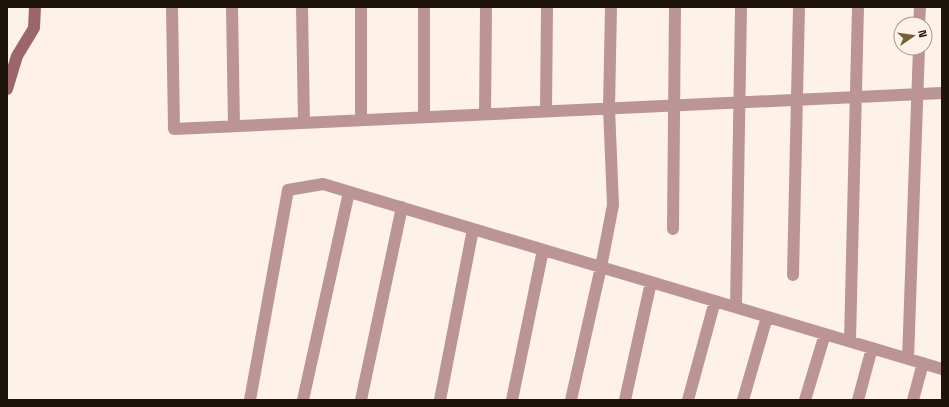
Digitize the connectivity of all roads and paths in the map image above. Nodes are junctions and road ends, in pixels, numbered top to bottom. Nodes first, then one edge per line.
1 (35, 7) edge
2 (172, 7) edge
3 (232, 7) edge
4 (302, 7) edge
5 (361, 7) edge
6 (424, 7) edge
7 (486, 7) edge
8 (547, 7) edge
9 (611, 7) edge
10 (675, 7) edge
11 (741, 7) edge
12 (799, 7) edge
13 (858, 7) edge
14 (919, 56) edge
15 (7, 89) edge
16 (942, 93) edge
17 (918, 94) junction
18 (856, 97) junction
19 (797, 100) junction
20 (739, 102) junction
21 (674, 106) junction
22 (609, 108) junction
23 (546, 111) junction
24 (485, 114) junction
25 (424, 117) junction
26 (361, 120) junction
27 (304, 122) junction
28 (234, 126) junction
29 (349, 192) junction
30 (402, 208) junction
31 (473, 229) junction
32 (673, 229) dead end
33 (543, 250) junction
34 (601, 267) junction
35 (793, 275) dead end
36 (651, 282) junction
37 (715, 301) junction
38 (736, 308) junction
39 (767, 317) junction
40 (825, 334) junction
41 (850, 341) junction
42 (872, 348) junction
43 (908, 359) junction
44 (923, 363) junction
45 (942, 369) edge
46 (250, 400) edge
47 (303, 400) edge
48 (361, 400) edge
49 (440, 400) edge
50 (512, 400) edge
51 (570, 400) edge
52 (625, 400) edge
53 (688, 400) edge
54 (743, 400) edge
55 (805, 400) edge
56 (858, 400) edge
57 (913, 400) edge

1 - 15 street
2 - 28 street
3 - 28 street
4 - 27 street
5 - 26 street
6 - 25 street
7 - 24 street
8 - 23 street
9 - 22 street
10 - 21 street
11 - 20 street
12 - 19 street
13 - 18 street
14 - 17 street
16 - 17 street
17 - 18 street
17 - 43 street
18 - 19 street
18 - 41 street
19 - 20 street
19 - 35 street
20 - 21 street
20 - 38 street
21 - 22 street
21 - 32 street
22 - 23 street
22 - 34 street
23 - 24 street
24 - 25 street
25 - 26 street
26 - 27 street
27 - 28 street
29 - 30 street
29 - 46 street
29 - 47 street
30 - 31 street
30 - 48 street
31 - 33 street
31 - 49 street
33 - 34 street
33 - 50 street
34 - 36 street
34 - 51 street
36 - 37 street
36 - 52 street
37 - 38 street
37 - 53 street
38 - 39 street
39 - 40 street
39 - 54 street
40 - 41 street
40 - 55 street
41 - 42 street
42 - 43 street
42 - 56 street
43 - 44 street
44 - 45 street
44 - 57 street

